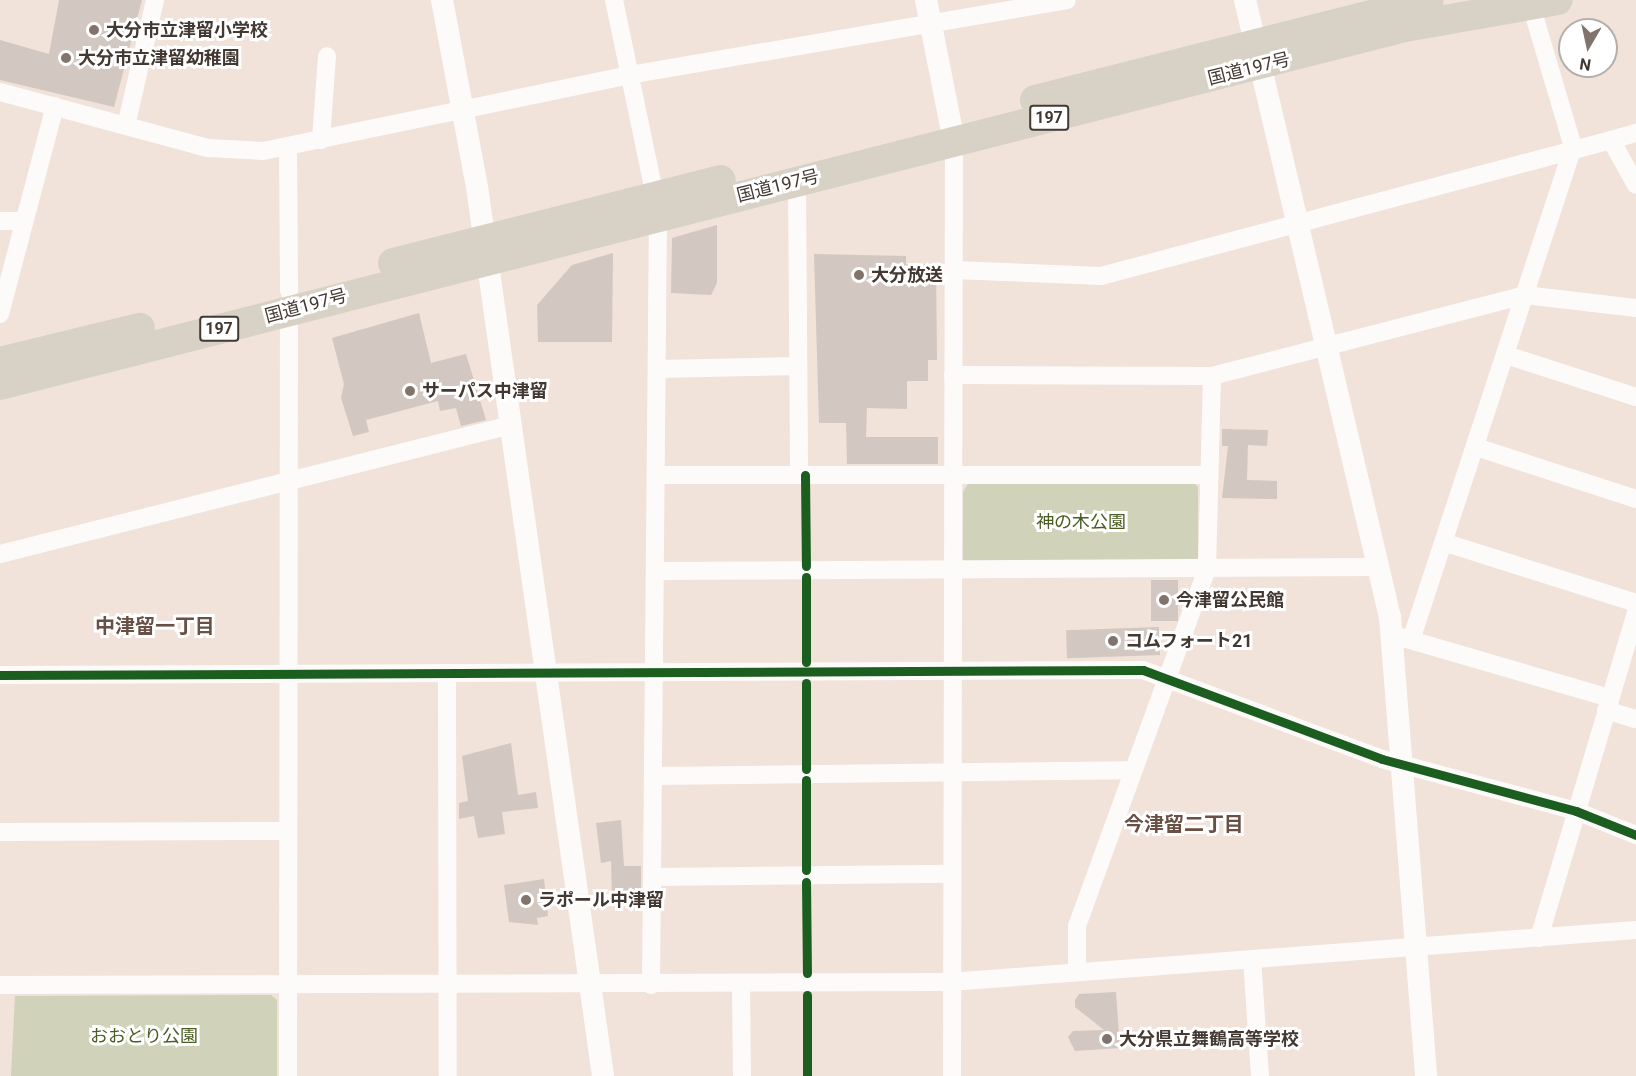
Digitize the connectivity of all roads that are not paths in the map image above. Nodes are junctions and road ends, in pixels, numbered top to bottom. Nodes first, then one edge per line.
1 (155, 0) edge
2 (442, 0) edge
3 (614, 0) edge
4 (926, 0) edge
5 (1067, 0) edge
6 (1245, 0) edge
7 (1430, 0) edge
8 (1544, 2) edge
9 (932, 27) junction
10 (1258, 54) junction
11 (327, 56) dead end
12 (629, 75) junction
13 (0, 92) edge
14 (55, 106) junction
15 (463, 111) junction
16 (126, 126) junction
17 (953, 131) junction
18 (1636, 133) edge
19 (321, 140) junction
20 (1611, 140) junction
21 (288, 146) junction
22 (1573, 147) junction
23 (797, 182) junction
24 (1636, 185) edge
25 (656, 206) junction
26 (0, 221) edge
27 (23, 221) junction
28 (1299, 224) junction
29 (486, 248) junction
30 (953, 270) junction
31 (1525, 295) junction
32 (289, 301) junction
33 (1636, 308) edge
34 (0, 314) edge
35 (1326, 343) junction
36 (1506, 355) junction
37 (0, 362) edge
38 (798, 366) junction
39 (657, 369) junction
40 (953, 375) junction
41 (1212, 376) junction
42 (0, 385) edge
43 (1636, 397) edge
44 (511, 425) junction
45 (1476, 447) junction
46 (656, 475) junction
47 (799, 475) junction
48 (952, 475) junction
49 (1208, 475) junction
50 (288, 482) junction
51 (1636, 499) edge
52 (1446, 543) junction
53 (0, 554) edge
54 (1380, 567) junction
55 (1207, 568) junction
56 (952, 569) junction
57 (655, 571) junction
58 (1636, 603) edge
59 (1636, 612) edge
60 (1402, 637) junction
61 (952, 671) junction
62 (546, 672) junction
63 (654, 672) junction
64 (447, 673) junction
65 (288, 674) junction
66 (0, 675) edge
67 (1167, 679) junction
68 (1608, 704) junction
69 (1636, 719) edge
70 (1403, 764) junction
71 (1133, 770) junction
72 (951, 772) junction
73 (653, 776) junction
74 (1576, 811) junction
75 (288, 831) junction
76 (0, 832) edge
77 (1636, 835) edge
78 (951, 874) junction
79 (652, 877) junction
80 (1636, 930) edge
81 (1539, 938) junction
82 (1416, 947) junction
83 (1252, 959) junction
84 (1077, 972) junction
85 (950, 982) junction
86 (741, 984) junction
87 (0, 985) edge
88 (288, 985) junction
89 (447, 985) junction
90 (651, 985) junction
91 (590, 986) junction
92 (288, 1076) edge
93 (448, 1076) edge
94 (603, 1076) edge
95 (741, 1076) edge
96 (952, 1076) edge
97 (1260, 1076) edge
98 (1426, 1076) edge

1 - 16 street
2 - 15 street
3 - 12 street
4 - 9 street
5 - 9 street
6 - 10 street
7 - 10 highway, 国道197号 / 197
8 - 10 highway, 国道197号 / 197
8 - 22 street
9 - 12 street
9 - 17 street
10 - 17 highway, 国道197号 / 197
10 - 28 street
11 - 19 street
12 - 15 street
12 - 25 street
13 - 14 street
14 - 16 street
14 - 27 street
15 - 19 street
15 - 29 street
16 - 21 street
17 - 23 highway, 国道197号 / 197
17 - 25 highway, 国道197号 / 197
17 - 30 street
18 - 20 street
19 - 21 street
20 - 22 street
20 - 24 street
21 - 32 street
22 - 28 street
22 - 31 street
23 - 25 highway, 国道197号 / 197
23 - 38 street
25 - 29 highway, 国道197号 / 197
25 - 39 street
26 - 27 street
27 - 34 street
28 - 30 street
28 - 35 street
29 - 32 highway, 国道197号 / 197
29 - 44 street
30 - 40 street
31 - 33 street
31 - 35 street
31 - 36 street
32 - 37 highway, 国道197号 / 197
32 - 42 highway, 国道197号 / 197
32 - 50 street
35 - 41 street
35 - 54 street
36 - 43 street
36 - 45 street
38 - 39 street
38 - 47 street
39 - 46 street
40 - 41 street
40 - 48 street
41 - 49 street
44 - 50 street
44 - 62 street
45 - 51 street
45 - 52 street
46 - 47 street
46 - 57 street
47 - 48 street
48 - 49 street
48 - 56 street
49 - 55 street
50 - 53 street
50 - 65 street
52 - 58 street
52 - 60 street
54 - 55 street
54 - 60 street
55 - 56 street
55 - 67 street
56 - 57 street
56 - 61 street
57 - 63 street
59 - 68 street
60 - 68 street
60 - 70 street
61 - 63 street
61 - 67 street
61 - 72 street
62 - 63 street
62 - 64 street
62 - 91 street
63 - 73 street
64 - 65 street
64 - 89 street
65 - 66 street
65 - 75 street
67 - 70 street
67 - 71 street
68 - 69 street
68 - 74 street
70 - 74 street
70 - 82 street
71 - 72 street
71 - 84 street
72 - 73 street
72 - 78 street
73 - 79 street
74 - 77 street
74 - 81 street
75 - 76 street
75 - 88 street
78 - 79 street
78 - 85 street
79 - 90 street
80 - 81 street
81 - 82 street
82 - 83 street
82 - 98 street
83 - 84 street
83 - 97 street
84 - 85 street
85 - 86 street
85 - 96 street
86 - 90 street
86 - 95 street
87 - 88 street
88 - 89 street
88 - 92 street
89 - 91 street
89 - 93 street
90 - 91 street
91 - 94 street

